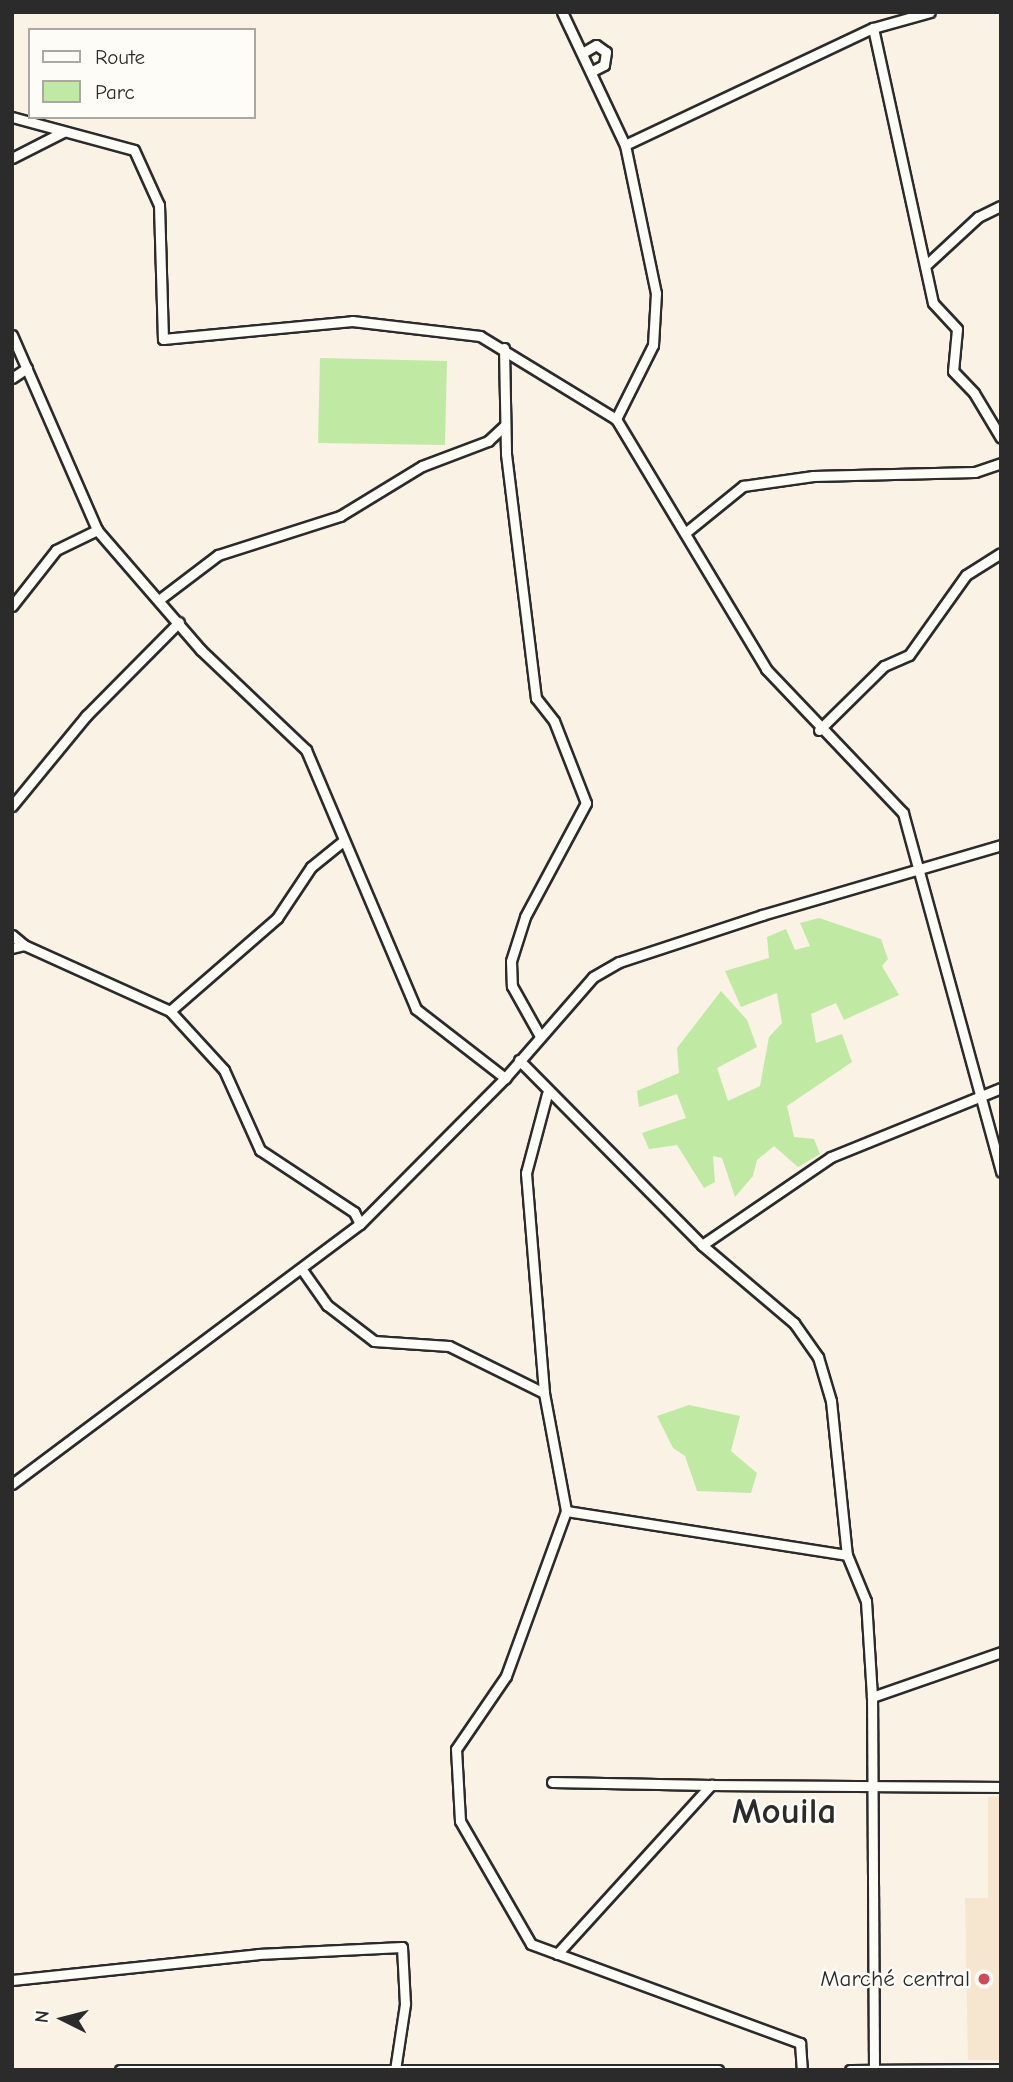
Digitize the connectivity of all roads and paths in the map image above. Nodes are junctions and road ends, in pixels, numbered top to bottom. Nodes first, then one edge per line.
1 (562, 12) edge
2 (930, 12) edge
3 (873, 28) junction
4 (584, 51) junction
5 (592, 71) junction
6 (12, 117) edge
7 (63, 132) junction
8 (625, 145) junction
9 (12, 158) edge
10 (1001, 206) edge
11 (925, 266) junction
12 (12, 335) edge
13 (504, 348) junction
14 (27, 368) junction
15 (12, 378) edge
16 (616, 419) junction
17 (503, 426) junction
18 (1001, 438) edge
19 (1001, 463) edge
20 (97, 530) junction
21 (685, 533) junction
22 (1001, 553) edge
23 (160, 599) junction
24 (12, 606) edge
25 (179, 622) junction
26 (819, 730) junction
27 (12, 806) edge
28 (343, 841) junction
29 (1001, 845) edge
30 (919, 867) junction
31 (12, 935) edge
32 (24, 945) junction
33 (12, 948) edge
34 (170, 1012) junction
35 (540, 1036) junction
36 (519, 1060) junction
37 (505, 1078) junction
38 (1001, 1088) edge
39 (547, 1094) junction
40 (977, 1094) junction
41 (1001, 1172) edge
42 (360, 1224) junction
43 (702, 1245) junction
44 (303, 1271) junction
45 (544, 1393) junction
46 (12, 1484) edge
47 (566, 1511) junction
48 (847, 1555) junction
49 (1001, 1653) edge
50 (872, 1697) junction
51 (552, 1782) dead end
52 (711, 1785) junction
53 (872, 1786) junction
54 (1001, 1787) edge
55 (557, 1954) junction
56 (12, 1980) edge
57 (395, 2069) edge
58 (1001, 2069) edge
59 (120, 2070) edge
60 (719, 2070) edge
61 (802, 2070) edge
62 (850, 2070) edge
63 (874, 2070) edge

1 - 4 street
2 - 3 street
3 - 8 street
3 - 11 street
4 - 5 street
4 - 5 street
5 - 8 street
6 - 7 street
7 - 9 street
7 - 13 street
8 - 16 street
10 - 11 street
11 - 18 street
12 - 14 street
13 - 16 street
13 - 17 street
14 - 15 street
14 - 20 street
16 - 21 street
17 - 23 street
17 - 35 street
19 - 21 street
20 - 23 street
20 - 24 street
21 - 26 street
22 - 26 street
23 - 25 street
25 - 27 street
25 - 28 street
26 - 30 street
28 - 34 street
28 - 37 street
29 - 30 street
30 - 35 street
30 - 40 street
31 - 32 street
32 - 33 street
32 - 34 street
34 - 42 street
35 - 36 street
36 - 37 street
36 - 39 street
37 - 42 street
38 - 40 street
39 - 43 street
39 - 45 street
40 - 41 street
40 - 43 street
42 - 44 street
43 - 48 street
44 - 45 street
44 - 46 street
45 - 47 street
47 - 48 street
47 - 55 street
48 - 50 street
49 - 50 street
50 - 53 street
51 - 52 street
52 - 53 street
52 - 55 street
53 - 54 street
53 - 63 street
55 - 61 street
56 - 57 street
57 - 59 street
57 - 60 street
58 - 63 street
62 - 63 street

